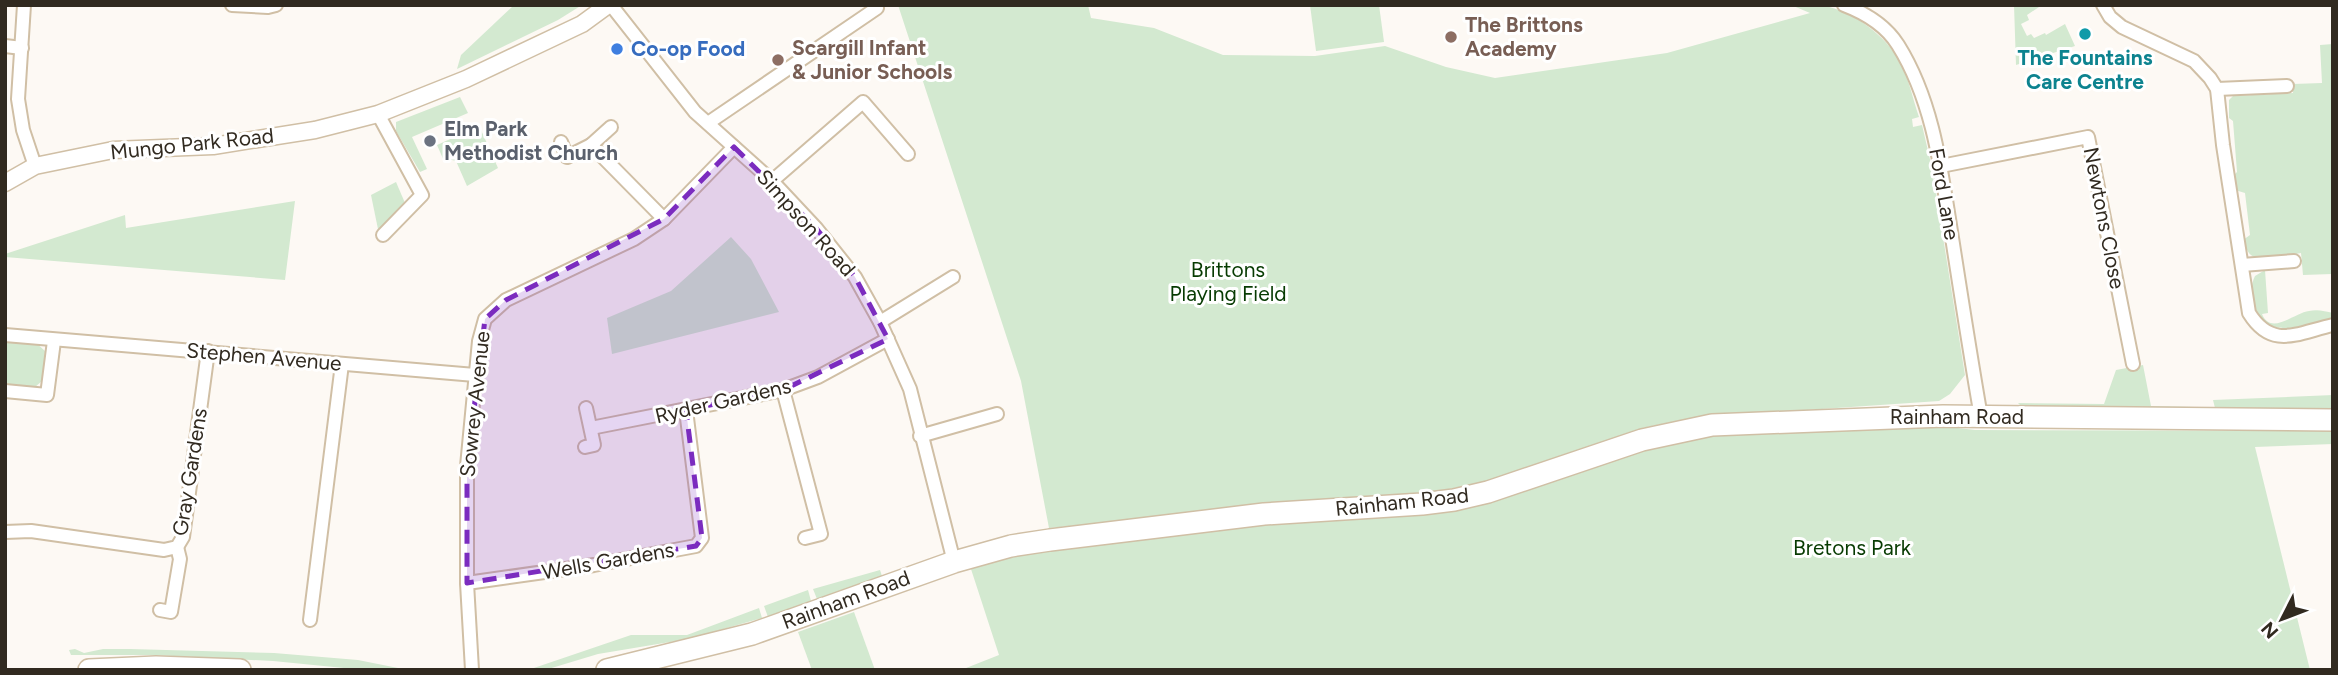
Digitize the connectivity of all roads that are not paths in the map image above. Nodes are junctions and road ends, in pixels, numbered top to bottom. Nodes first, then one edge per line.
1 (24, 5) edge
2 (233, 5) edge
3 (276, 5) edge
4 (610, 5) edge
5 (1844, 5) edge
6 (2104, 5) edge
7 (877, 8) dead end
8 (5, 46) edge
9 (22, 48) junction
10 (2287, 86) dead end
11 (2217, 89) junction
12 (378, 114) junction
13 (708, 123) junction
14 (611, 127) dead end
15 (561, 142) dead end
16 (591, 145) junction
17 (734, 148) junction
18 (908, 154) dead end
19 (35, 166) junction
20 (1941, 166) junction
21 (772, 181) junction
22 (5, 183) edge
23 (664, 219) junction
24 (383, 235) dead end
25 (2294, 261) dead end
26 (2242, 265) junction
27 (953, 277) dead end
28 (880, 322) junction
29 (2333, 325) edge
30 (5, 335) edge
31 (888, 339) junction
32 (54, 341) junction
33 (208, 351) junction
34 (342, 364) junction
35 (2133, 364) dead end
36 (475, 375) junction
37 (783, 390) junction
38 (5, 391) edge
39 (586, 408) dead end
40 (686, 410) junction
41 (997, 414) dead end
42 (1981, 417) junction
43 (2333, 420) edge
44 (590, 428) junction
45 (920, 436) junction
46 (585, 447) dead end
47 (5, 532) edge
48 (805, 538) dead end
49 (177, 547) junction
50 (954, 562) junction
51 (467, 583) junction
52 (160, 610) dead end
53 (310, 620) dead end
54 (89, 670) edge
55 (240, 670) edge
56 (472, 670) edge
57 (607, 670) edge

1 - 9 street
2 - 3 street
4 - 12 street, Mungo Park Road
4 - 13 street, Simpson Road
5 - 20 street, Ford Lane
6 - 11 street
7 - 13 street
8 - 9 street
9 - 19 street
10 - 11 street
11 - 26 street
12 - 19 street, Mungo Park Road
12 - 24 street
13 - 17 street, Simpson Road
14 - 16 street
15 - 16 street
16 - 23 street
17 - 21 street, Simpson Road
17 - 23 street, Sowrey Avenue
18 - 21 street
19 - 22 street, Mungo Park Road
20 - 35 street, Newtons Close
20 - 42 street, Ford Lane
21 - 28 street, Simpson Road
23 - 36 street, Sowrey Avenue
25 - 26 street
26 - 29 street
27 - 28 street
28 - 31 street, Simpson Road
30 - 32 street, Stephen Avenue
31 - 37 street, Ryder Gardens
31 - 45 street, Simpson Road
32 - 33 street, Stephen Avenue
32 - 38 street
33 - 34 street, Stephen Avenue
33 - 49 street, Gray Gardens
34 - 36 street, Stephen Avenue
34 - 53 street
36 - 51 street, Sowrey Avenue
37 - 40 street, Ryder Gardens
37 - 48 street
39 - 44 street
40 - 44 street, Ryder Gardens
40 - 51 street, Wells Gardens
41 - 45 street
42 - 43 main road, Rainham Road
42 - 50 main road, Rainham Road
44 - 46 street
45 - 50 street, Simpson Road
47 - 49 street, Gray Gardens
49 - 52 street
50 - 57 main road, Rainham Road
51 - 56 street, Sowrey Avenue
54 - 55 main road

